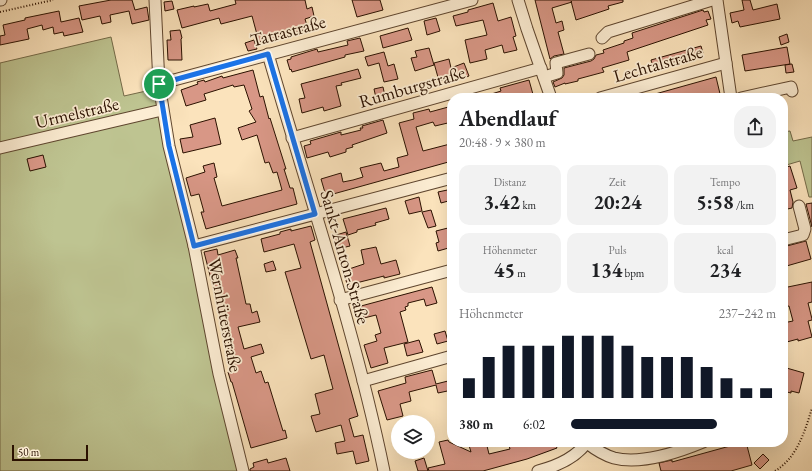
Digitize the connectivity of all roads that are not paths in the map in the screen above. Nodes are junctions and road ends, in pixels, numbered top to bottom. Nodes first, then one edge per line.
1 (155, 0) edge
2 (472, 0) edge
3 (518, 0) edge
4 (712, 0) edge
5 (717, 0) edge
6 (602, 38) dead end
7 (268, 54) junction
8 (589, 54) dead end
9 (726, 63) junction
10 (543, 73) junction
11 (159, 84) junction
12 (792, 91) dead end
13 (466, 93) edge
14 (549, 93) edge
15 (618, 93) edge
16 (730, 93) edge
17 (764, 93) edge
18 (447, 98) edge
19 (162, 110) junction
20 (292, 138) junction
21 (0, 148) edge
22 (447, 179) edge
23 (799, 206) dead end
24 (315, 214) junction
25 (788, 239) edge
26 (194, 246) junction
27 (447, 271) edge
28 (340, 300) junction
29 (447, 357) edge
30 (363, 381) junction
31 (583, 447) edge
32 (593, 447) edge
33 (687, 447) edge
34 (243, 471) edge
35 (384, 471) edge
36 (538, 471) edge

1 - 11 street, Wernhüterstraße
2 - 7 street, Tatrastraße
3 - 10 street
4 - 6 street
5 - 9 street
7 - 11 street, Tatrastraße
7 - 20 street, Sankt-Anton-Straße
8 - 10 street
9 - 15 street, Lechtalstraße
9 - 16 street
10 - 13 street, Rumburgstraße
10 - 14 street
11 - 19 street, Wernhüterstraße
12 - 17 street
18 - 20 street, Rumburgstraße
19 - 21 street, Urmelstraße
19 - 26 street, Wernhüterstraße
20 - 24 street, Sankt-Anton-Straße
22 - 24 street
23 - 25 street
24 - 26 street
24 - 28 street, Sankt-Anton-Straße
26 - 34 street, Wernhüterstraße
27 - 28 street
28 - 30 street, Sankt-Anton-Straße
29 - 30 street
30 - 35 street, Sankt-Anton-Straße
31 - 36 street
32 - 33 street

